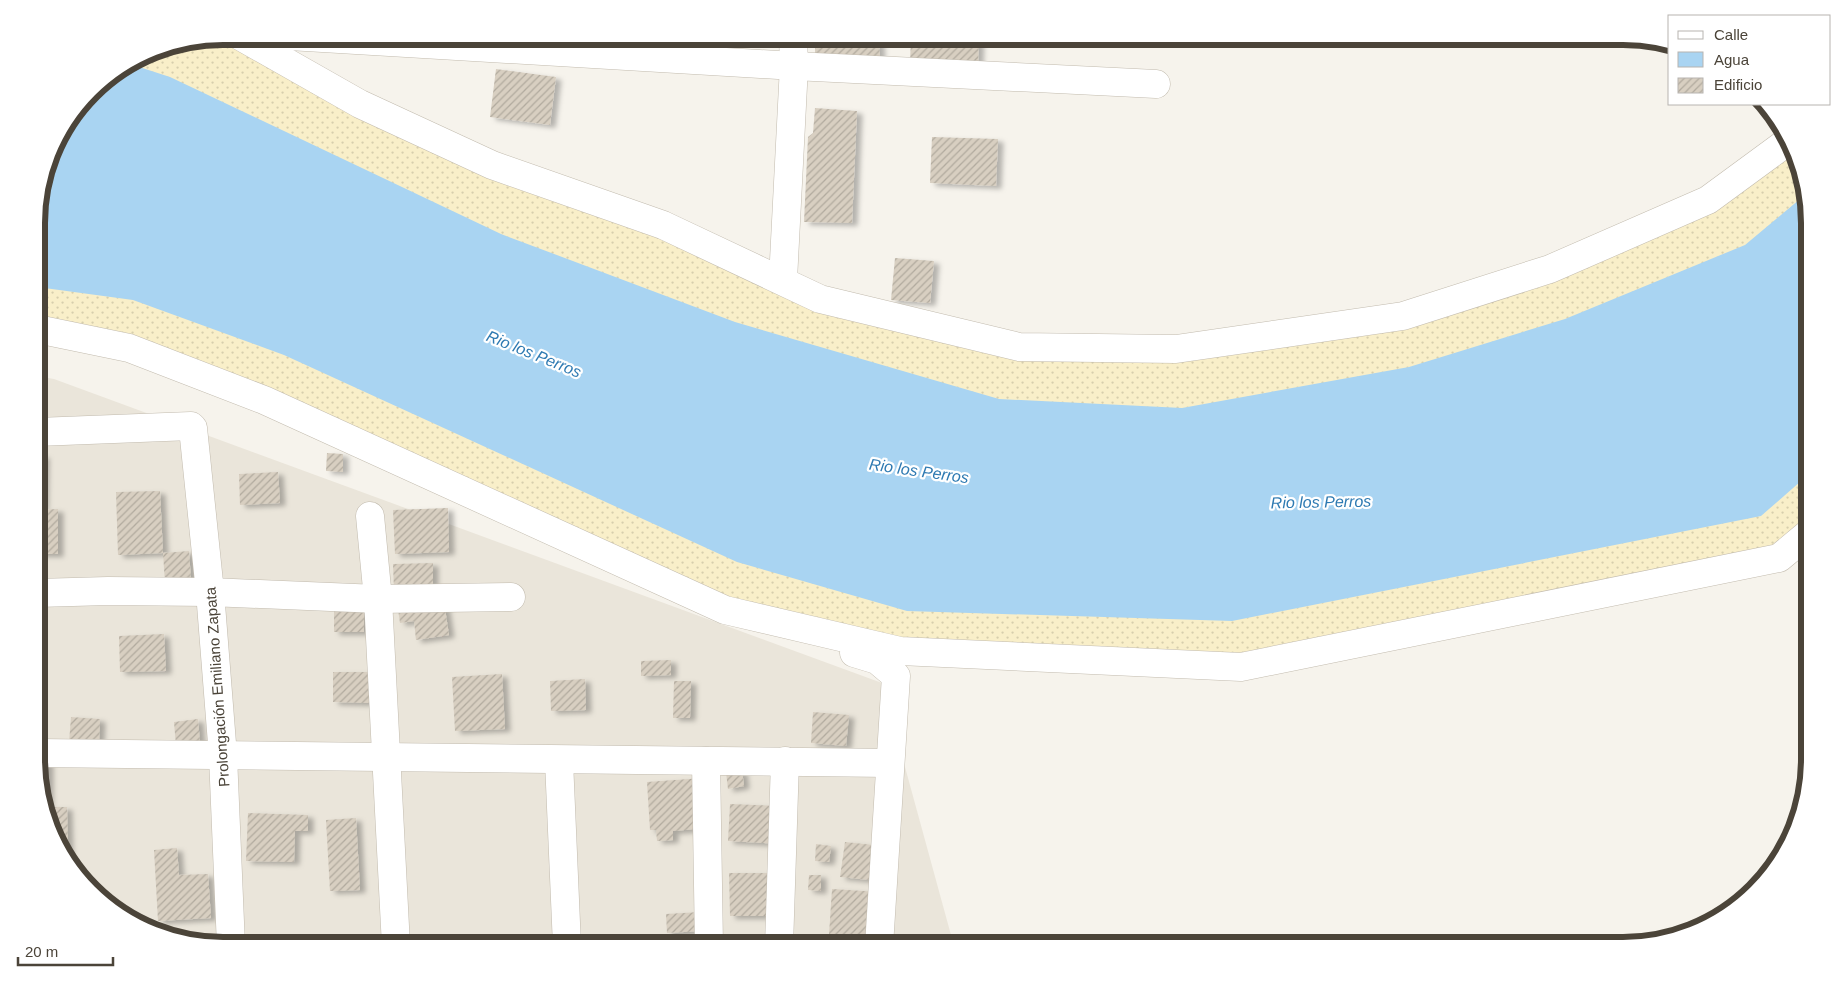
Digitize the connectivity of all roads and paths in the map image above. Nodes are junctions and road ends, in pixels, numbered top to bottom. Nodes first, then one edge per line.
1 (256, 45) edge
2 (531, 45) edge
3 (793, 45) edge
4 (794, 66) junction
5 (1156, 84) dead end
6 (1783, 145) edge
7 (783, 280) junction
8 (45, 331) edge
9 (264, 400) junction
10 (45, 432) edge
11 (370, 516) dead end
12 (1801, 540) edge
13 (210, 592) junction
14 (45, 593) edge
15 (511, 597) dead end
16 (378, 599) junction
17 (45, 753) edge
18 (223, 756) junction
19 (387, 758) junction
20 (560, 760) junction
21 (706, 761) junction
22 (785, 761) junction
23 (890, 763) junction
24 (231, 937) edge
25 (396, 937) edge
26 (567, 937) edge
27 (709, 937) edge
28 (780, 937) edge
29 (880, 937) edge

1 - 7 street
2 - 4 street
3 - 4 street
4 - 5 street
4 - 7 street
6 - 7 street
8 - 9 street
9 - 12 street
9 - 23 street
10 - 13 street, Prolongación Emiliano Zapata
11 - 16 street
13 - 14 street
13 - 16 street
13 - 18 street, Prolongación Emiliano Zapata
15 - 16 street
16 - 19 street
17 - 18 street
18 - 19 street
18 - 24 street, Prolongación Emiliano Zapata
19 - 20 street
19 - 25 street
20 - 21 street
20 - 26 street
21 - 22 street
21 - 27 street
22 - 23 street
22 - 28 street
23 - 29 street

